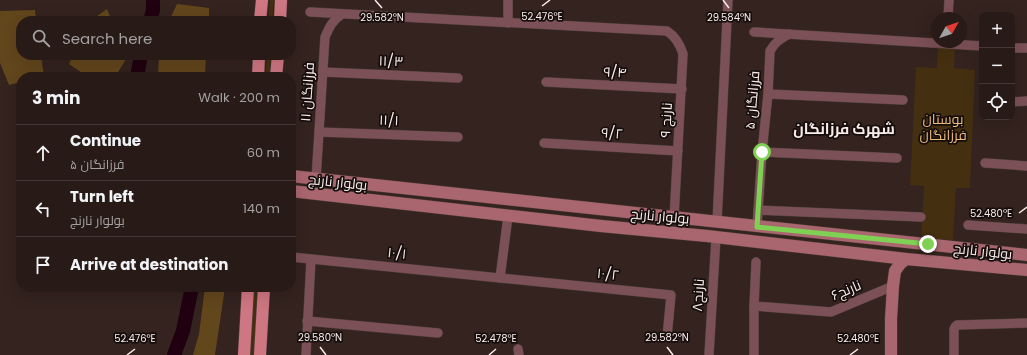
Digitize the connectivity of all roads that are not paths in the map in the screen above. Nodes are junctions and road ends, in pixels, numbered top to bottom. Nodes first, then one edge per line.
1 (281, 0) edge
2 (508, 0) edge
3 (728, 0) edge
4 (949, 0) edge
5 (261, 1) edge
6 (310, 12) dead end
7 (948, 12) edge
8 (342, 14) junction
9 (260, 16) edge
10 (280, 16) edge
11 (508, 22) junction
12 (754, 32) dead end
13 (790, 34) junction
14 (931, 42) edge
15 (967, 45) edge
16 (979, 46) edge
17 (1015, 48) edge
18 (1027, 48) edge
19 (259, 60) edge
20 (278, 60) edge
21 (258, 72) edge
22 (276, 72) edge
23 (323, 72) junction
24 (458, 78) dead end
25 (546, 82) dead end
26 (682, 89) junction
27 (768, 94) junction
28 (903, 100) dead end
29 (1027, 101) edge
30 (1015, 102) edge
31 (319, 132) junction
32 (458, 137) dead end
33 (544, 143) dead end
34 (678, 151) junction
35 (762, 152) junction
36 (897, 158) dead end
37 (985, 163) dead end
38 (1027, 166) edge
39 (296, 177) edge
40 (316, 179) junction
41 (296, 192) edge
42 (603, 210) junction
43 (758, 210) junction
44 (508, 216) junction
45 (921, 217) dead end
46 (674, 218) junction
47 (717, 222) junction
48 (968, 225) dead end
49 (601, 226) junction
50 (757, 227) junction
51 (1027, 229) edge
52 (716, 237) junction
53 (1027, 255) edge
54 (296, 258) edge
55 (311, 259) junction
56 (906, 259) junction
57 (756, 262) dead end
58 (1027, 270) edge
59 (500, 278) junction
60 (893, 286) junction
61 (248, 292) edge
62 (264, 292) edge
63 (754, 306) junction
64 (307, 321) junction
65 (1027, 323) edge
66 (438, 333) dead end
67 (667, 337) dead end
68 (244, 355) edge
69 (260, 355) edge
70 (306, 355) edge
71 (709, 355) edge
72 (754, 355) edge
73 (891, 355) edge
74 (954, 355) edge

1 - 10 main road
2 - 11 street
3 - 47 street
4 - 7 street
5 - 9 main road
6 - 8 street
8 - 11 street
8 - 23 street, فرزانگان ۱۱
11 - 26 street, نارنج ۹
12 - 13 street
13 - 14 street
13 - 27 street, فرزانگان ۵
15 - 16 street
17 - 18 street
19 - 21 main road
20 - 22 main road
23 - 24 street, ۱۱/۳
23 - 31 street, فرزانگان ۱۱
25 - 26 street, ۹/۴
26 - 34 street, نارنج ۹
27 - 28 street
27 - 35 street, فرزانگان ۵
29 - 30 street
31 - 32 street, ۱۱/۱
31 - 40 street, فرزانگان ۱۱
33 - 34 street, ۹/۲
34 - 46 street, نارنج ۹
35 - 36 street
35 - 43 street, فرزانگان ۵
37 - 38 street
39 - 40 main road, بولوار نارنج
40 - 42 main road, بولوار نارنج
41 - 44 main road, بولوار نارنج
42 - 46 main road, بولوار نارنج
42 - 49 main road
43 - 45 street
43 - 50 street, فرزانگان ۵
44 - 49 main road, بولوار نارنج
44 - 59 street
46 - 47 main road, بولوار نارنج
47 - 50 main road, بولوار نارنج
48 - 51 street
49 - 52 main road, بولوار نارنج
50 - 53 main road, بولوار نارنج
52 - 56 main road, بولوار نارنج
52 - 71 street, نارنج۸
54 - 55 street, ۱۰/۱
55 - 59 street, ۱۰/۱
55 - 64 street
56 - 58 main road, بولوار نارنج
56 - 60 main road
57 - 63 street
59 - 67 street, ۱۰/۲
60 - 63 street, نارنج۶
60 - 73 main road
61 - 68 main road
62 - 69 main road
63 - 72 street
64 - 66 street
64 - 70 street
65 - 74 street

